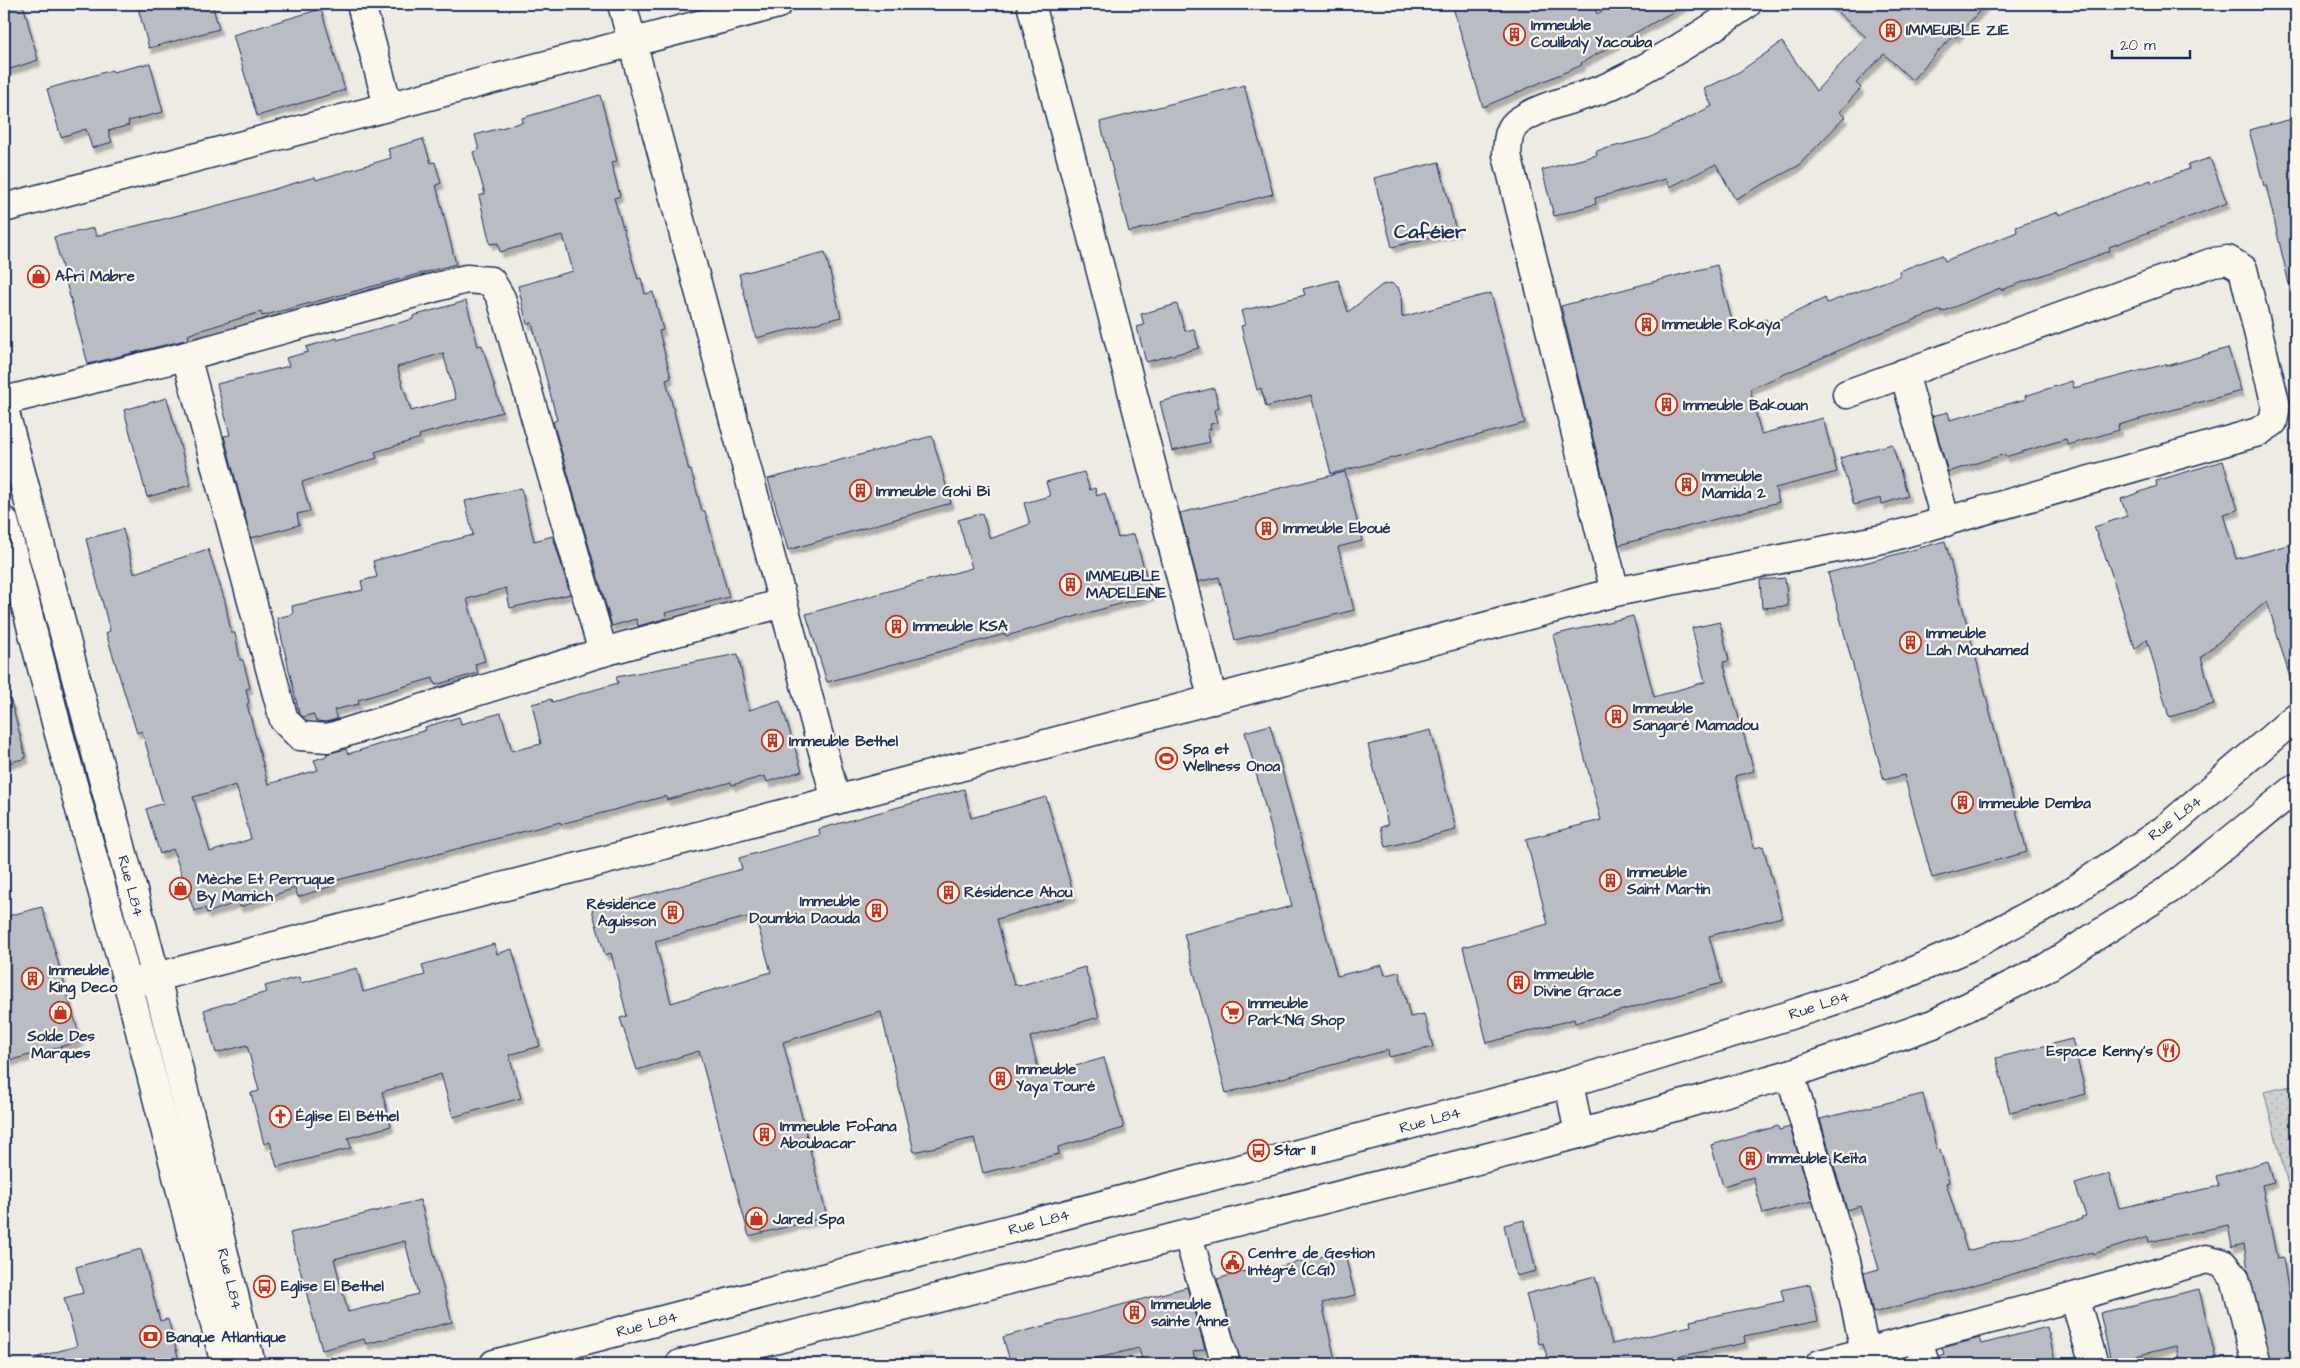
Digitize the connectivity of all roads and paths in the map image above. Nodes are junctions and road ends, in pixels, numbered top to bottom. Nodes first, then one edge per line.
1 (362, 4) edge
2 (622, 4) edge
3 (778, 4) edge
4 (1031, 4) edge
5 (1747, 4) edge
6 (632, 42) junction
7 (388, 106) junction
8 (4, 208) edge
9 (186, 356) junction
10 (1904, 373) junction
11 (1847, 394) dead end
12 (4, 401) edge
13 (4, 409) edge
14 (4, 521) edge
15 (1946, 522) junction
16 (1615, 592) junction
17 (783, 603) junction
18 (603, 652) junction
19 (1213, 700) junction
20 (2296, 717) edge
21 (2296, 788) edge
22 (836, 800) junction
23 (156, 976) junction
24 (128, 984) junction
25 (1790, 1074) junction
26 (1568, 1084) junction
27 (1579, 1134) junction
28 (1187, 1233) junction
29 (2074, 1297) junction
30 (1918, 1338) junction
31 (1866, 1352) junction
32 (225, 1364) edge
33 (251, 1364) edge
34 (494, 1364) edge
35 (680, 1364) edge
36 (1226, 1364) edge
37 (1820, 1364) edge
38 (1925, 1364) edge
39 (2094, 1364) edge
40 (2256, 1364) edge

1 - 7 street
2 - 6 street
3 - 6 street
4 - 19 street
5 - 16 street
6 - 7 street
6 - 17 street
7 - 8 street
9 - 12 street
9 - 18 street
9 - 18 street
10 - 11 street
10 - 15 street
10 - 15 street
13 - 23 street, Rue L84
14 - 24 street, Rue L84
15 - 16 street
16 - 19 street
17 - 18 street
17 - 22 street
19 - 22 street
20 - 26 street, Rue L84
21 - 25 street
22 - 23 street
23 - 24 street
23 - 33 street, Rue L84
24 - 32 street, Rue L84
25 - 27 street
25 - 31 street
26 - 27 street
26 - 34 street, Rue L84
27 - 28 street
28 - 35 street
28 - 36 street
29 - 30 street
29 - 39 street
29 - 40 street
30 - 31 street
30 - 38 street
31 - 37 street

